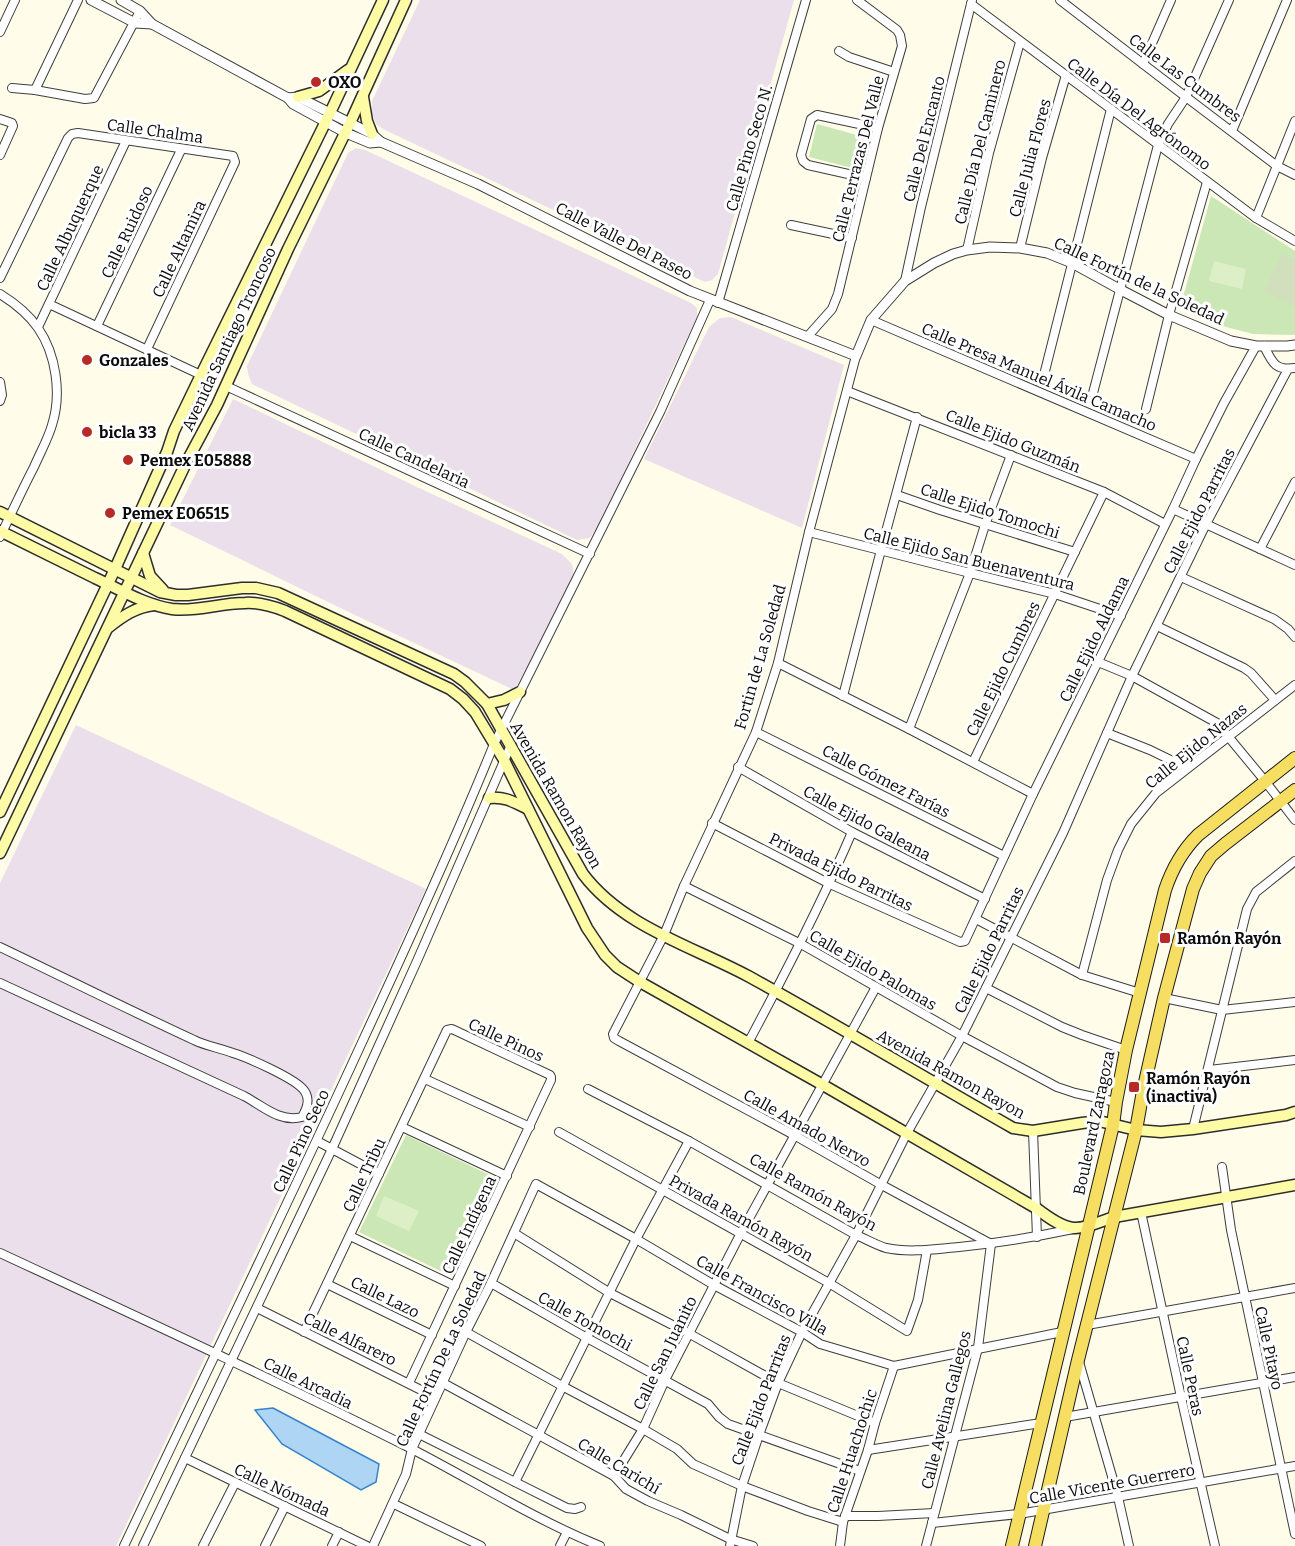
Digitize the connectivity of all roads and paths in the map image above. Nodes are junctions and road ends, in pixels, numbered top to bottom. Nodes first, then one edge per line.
1 (15, 0) edge
2 (78, 0) edge
3 (91, 0) edge
4 (121, 0) edge
5 (382, 0) edge
6 (406, 0) edge
7 (806, 0) edge
8 (857, 0) edge
9 (1060, 0) edge
10 (1171, 0) edge
11 (1229, 0) edge
12 (1287, 0) edge
13 (972, 2) edge
14 (140, 11) junction
15 (135, 23) junction
16 (152, 24) junction
17 (0, 32) edge
18 (1020, 42) junction
19 (839, 51) dead end
20 (1143, 64) junction
21 (351, 68) junction
22 (894, 72) junction
23 (1066, 75) junction
24 (12, 88) dead end
25 (35, 90) junction
26 (362, 95) junction
27 (1186, 97) junction
28 (293, 98) junction
29 (1111, 109) junction
30 (327, 118) junction
31 (0, 119) edge
32 (1295, 121) edge
33 (345, 127) junction
34 (878, 128) junction
35 (1232, 131) junction
36 (372, 134) junction
37 (126, 141) junction
38 (381, 142) junction
39 (1158, 145) junction
40 (181, 150) junction
41 (0, 155) edge
42 (235, 162) joint
43 (1277, 166) junction
44 (1295, 175) edge
45 (866, 178) junction
46 (1207, 182) junction
47 (1256, 218) junction
48 (791, 225) dead end
49 (852, 238) junction
50 (1295, 241) edge
51 (1020, 248) junction
52 (967, 250) junction
53 (1072, 263) junction
54 (0, 278) edge
55 (905, 281) junction
56 (1120, 290) junction
57 (0, 294) edge
58 (714, 301) junction
59 (49, 304) junction
60 (1169, 315) junction
61 (872, 320) junction
62 (97, 326) junction
63 (38, 327) junction
64 (808, 336) junction
65 (1295, 345) edge
66 (1260, 346) junction
67 (147, 349) junction
68 (856, 356) junction
69 (1291, 369) edge
70 (201, 375) junction
71 (1044, 375) dead end
72 (0, 382) edge
73 (226, 386) junction
74 (847, 391) junction
75 (1093, 393) dead end
76 (0, 401) edge
77 (1146, 410) dead end
78 (918, 417) junction
79 (1011, 455) junction
80 (1196, 459) junction
81 (1295, 482) edge
82 (1104, 492) junction
83 (897, 495) junction
84 (1173, 509) junction
85 (5, 514) edge
86 (1166, 524) junction
87 (1206, 524) junction
88 (985, 525) junction
89 (809, 532) junction
90 (1, 534) edge
91 (1260, 549) junction
92 (881, 550) junction
93 (1075, 552) junction
94 (143, 553) junction
95 (590, 554) junction
96 (1295, 565) edge
97 (115, 569) junction
98 (970, 573) junction
99 (131, 576) junction
100 (1181, 577) junction
101 (108, 584) junction
102 (125, 592) junction
103 (165, 593) junction
104 (1055, 594) junction
105 (159, 605) junction
106 (1121, 615) junction
107 (1157, 627) junction
108 (106, 629) junction
109 (1295, 638) edge
110 (1098, 662) junction
111 (778, 663) junction
112 (1132, 676) junction
113 (1295, 685) edge
114 (520, 692) junction
115 (843, 696) junction
116 (1275, 700) junction
117 (487, 704) junction
118 (501, 729) junction
119 (909, 729) junction
120 (756, 732) junction
121 (1107, 733) junction
122 (1229, 736) junction
123 (494, 744) junction
124 (511, 745) junction
125 (1295, 758) edge
126 (504, 760) junction
127 (973, 762) junction
128 (738, 767) junction
129 (1187, 768) junction
130 (1266, 781) junction
131 (1295, 790) edge
132 (1033, 794) junction
133 (489, 798) junction
134 (1281, 801) junction
135 (528, 809) junction
136 (0, 812) edge
137 (1295, 820) edge
138 (712, 823) junction
139 (852, 832) junction
140 (0, 853) edge
141 (1004, 856) junction
142 (1295, 861) edge
143 (830, 884) junction
144 (684, 885) junction
145 (985, 899) junction
146 (976, 919) junction
147 (664, 935) junction
148 (1010, 937) junction
149 (960, 942) joint
150 (801, 944) junction
151 (0, 947) edge
152 (1082, 975) junction
153 (640, 982) junction
154 (0, 983) edge
155 (876, 987) junction
156 (986, 988) junction
157 (775, 992) junction
158 (1140, 993) junction
159 (1164, 998) junction
160 (1295, 1002) edge
161 (1222, 1010) junction
162 (449, 1029) joint
163 (614, 1034) joint
164 (850, 1035) junction
165 (962, 1036) junction
166 (748, 1043) junction
167 (1126, 1050) junction
168 (1295, 1060) edge
169 (1209, 1070) junction
170 (551, 1077) joint
171 (425, 1078) junction
172 (935, 1083) junction
173 (823, 1085) junction
174 (588, 1089) dead end
175 (1116, 1102) junction
176 (1295, 1112) edge
177 (1113, 1125) junction
178 (402, 1127) junction
179 (530, 1127) junction
180 (1193, 1129) junction
181 (1136, 1130) junction
182 (1033, 1131) junction
183 (559, 1132) dead end
184 (907, 1133) junction
185 (794, 1135) junction
186 (316, 1141) junction
187 (689, 1141) junction
188 (332, 1149) junction
189 (1222, 1167) dead end
190 (380, 1174) junction
191 (507, 1176) junction
192 (536, 1184) joint
193 (880, 1184) junction
194 (768, 1185) junction
195 (1295, 1185) edge
196 (663, 1189) junction
197 (1228, 1198) junction
198 (1036, 1208) junction
199 (1141, 1212) junction
200 (1114, 1216) junction
201 (1081, 1228) junction
202 (514, 1233) junction
203 (741, 1233) junction
204 (856, 1235) junction
205 (350, 1236) junction
206 (1037, 1237) junction
207 (636, 1239) junction
208 (991, 1244) junction
209 (927, 1250) junction
210 (0, 1253) edge
211 (491, 1283) junction
212 (829, 1283) junction
213 (327, 1284) junction
214 (714, 1285) junction
215 (455, 1286) junction
216 (1295, 1288) edge
217 (610, 1293) junction
218 (1245, 1296) junction
219 (257, 1308) junction
220 (1163, 1311) junction
221 (1087, 1325) junction
222 (304, 1332) junction
223 (466, 1332) junction
224 (802, 1332) junction
225 (1062, 1332) junction
226 (690, 1334) junction
227 (432, 1335) junction
228 (587, 1338) junction
229 (978, 1348) junction
230 (216, 1353) junction
231 (232, 1360) junction
232 (1078, 1360) junction
233 (894, 1366) junction
234 (1295, 1377) edge
235 (665, 1380) junction
236 (409, 1383) junction
237 (443, 1383) junction
238 (778, 1383) junction
239 (1263, 1383) junction
240 (564, 1387) junction
241 (431, 1395) dead end
242 (1180, 1397) junction
243 (1094, 1412) junction
244 (1065, 1417) junction
245 (875, 1423) junction
246 (1041, 1423) junction
247 (643, 1429) junction
248 (419, 1434) junction
249 (539, 1435) junction
250 (759, 1435) junction
251 (954, 1437) junction
252 (412, 1449) junction
253 (868, 1450) junction
254 (185, 1458) junction
255 (1295, 1466) edge
256 (1281, 1468) junction
257 (860, 1471) junction
258 (614, 1476) junction
259 (515, 1482) junction
260 (1200, 1482) junction
261 (235, 1483) junction
262 (742, 1486) junction
263 (1118, 1497) junction
264 (394, 1504) junction
265 (285, 1506) junction
266 (581, 1507) dead end
267 (1044, 1509) junction
268 (934, 1513) junction
269 (1019, 1514) junction
270 (844, 1519) junction
271 (932, 1523) junction
272 (339, 1532) junction
273 (567, 1532) junction
274 (1295, 1534) edge
275 (730, 1543) edge
276 (1037, 1544) edge
277 (124, 1546) edge
278 (143, 1546) edge
279 (203, 1546) edge
280 (265, 1546) edge
281 (332, 1546) edge
282 (367, 1546) edge
283 (373, 1546) edge
284 (481, 1546) edge
285 (560, 1546) edge
286 (600, 1546) edge
287 (753, 1546) edge
288 (840, 1546) edge
289 (926, 1546) edge
290 (1012, 1546) edge
291 (1129, 1546) edge
292 (1215, 1546) edge

1 - 17 street
2 - 25 street
3 - 15 street
4 - 14 street
5 - 21 main road, Avenida Santiago Troncoso
6 - 26 main road, Avenida Santiago Troncoso
7 - 58 street, Calle Pino Seco N.
8 - 22 street, Calle Terrazas Del Valle
9 - 20 street, Calle Las Cumbres
10 - 20 street
11 - 27 street
12 - 35 street
13 - 18 street, Calle Día Del Agrónomo
13 - 55 street, Calle Del Encanto
14 - 15 street
14 - 16 street
15 - 16 street
15 - 25 street
16 - 28 street
18 - 23 street, Calle Día Del Agrónomo
18 - 52 street, Calle Día Del Caminero
19 - 22 street
20 - 27 street, Calle Las Cumbres
21 - 28 main road
21 - 30 main road, Avenida Santiago Troncoso
22 - 34 street, Calle Terrazas Del Valle
23 - 29 street, Calle Día Del Agrónomo
23 - 51 street, Calle Julia Flores
24 - 25 street
26 - 33 main road, Avenida Santiago Troncoso
26 - 36 main road
27 - 35 street, Calle Las Cumbres
27 - 39 street
28 - 30 street
29 - 39 street, Calle Día Del Agrónomo
29 - 53 street
30 - 33 street
30 - 70 main road, Avenida Santiago Troncoso
31 - 41 street
32 - 43 street
33 - 36 street, Calle Valle Del Paseo
33 - 38 street, Calle Valle Del Paseo
33 - 73 main road, Avenida Santiago Troncoso
34 - 45 street, Calle Terrazas Del Valle
34 - 45 street
35 - 43 street, Calle Las Cumbres
36 - 38 street, Calle Valle Del Paseo
37 - 40 street, Calle Chalma
37 - 54 street, Calle Chalma
37 - 59 street, Calle Albuquerque
38 - 58 street, Calle Valle Del Paseo
39 - 46 street, Calle Día Del Agrónomo
39 - 56 street
40 - 42 street, Calle Chalma
40 - 62 street, Calle Ruidoso
42 - 67 street, Calle Altamira
43 - 44 street, Calle Las Cumbres
43 - 47 street
45 - 49 street, Calle Terrazas Del Valle
46 - 47 street, Calle Día Del Agrónomo
46 - 60 street
47 - 50 street, Calle Día Del Agrónomo
48 - 49 street
49 - 64 street, Calle Terrazas Del Valle
51 - 52 street, Calle Fortín de la Soledad
51 - 53 street, Calle Fortín de la Soledad
52 - 55 street, Calle Fortín de la Soledad
53 - 56 street, Calle Fortín de la Soledad
53 - 71 street
55 - 61 street, Fortin de La Soledad
56 - 60 street, Calle Fortín de la Soledad
56 - 75 street
57 - 63 street
58 - 64 street, Calle Valle Del Paseo
58 - 95 street, Calle Pino Seco N.
59 - 62 street
59 - 63 street, Calle Albuquerque
60 - 66 street, Calle Fortín de la Soledad
60 - 77 street
61 - 68 street, Fortin de La Soledad
61 - 80 street, Calle Presa Manuel Ávila Camacho
62 - 67 street
63 - 85 street
64 - 68 street, Calle Valle Del Paseo
65 - 66 street, Calle Fortín de la Soledad
66 - 69 street
66 - 80 street, Calle Ejido Aldama
67 - 70 street
68 - 74 street, Fortin de La Soledad
69 - 87 street, Calle Ejido Parritas
70 - 97 main road, Avenida Santiago Troncoso
72 - 76 street
73 - 94 main road, Avenida Santiago Troncoso
73 - 95 street, Calle Candelaria
74 - 78 street, Calle Ejido Guzmán
74 - 89 street, Fortin de La Soledad
78 - 79 street, Calle Ejido Guzmán
78 - 83 street
79 - 82 street, Calle Ejido Guzmán
79 - 88 street
80 - 84 street, Calle Ejido Aldama
81 - 91 street
82 - 86 street, Calle Ejido Guzmán
82 - 93 street, Calle Ejido Cumbres
83 - 88 street, Calle Ejido Tomochi
83 - 92 street
84 - 86 street, Calle Ejido Aldama
84 - 87 street
85 - 90 street
85 - 97 main road, Avenida Ramon Rayon
86 - 106 street, Calle Ejido Aldama
87 - 91 street
87 - 100 street, Calle Ejido Parritas
88 - 93 street, Calle Ejido Tomochi
88 - 98 street
89 - 92 street, Calle Ejido San Buenaventura
89 - 111 street, Fortin de La Soledad
90 - 101 main road, Avenida Ramon Rayon
91 - 96 street
92 - 98 street, Calle Ejido San Buenaventura
92 - 115 street
93 - 104 street, Calle Ejido Cumbres
94 - 99 main road, Avenida Santiago Troncoso
94 - 103 main road
95 - 114 street, Calle Pino Seco
97 - 99 main road, Avenida Ramon Rayon
97 - 101 main road, Avenida Santiago Troncoso
98 - 104 street, Calle Ejido San Buenaventura
98 - 119 street
99 - 102 main road, Avenida Santiago Troncoso
99 - 103 main road, Avenida Ramon Rayon
100 - 107 street, Calle Ejido Parritas
100 - 109 street
101 - 102 main road, Avenida Ramon Rayon
101 - 136 main road, Avenida Santiago Troncoso
102 - 105 main road, Avenida Ramon Rayon
102 - 108 main road, Avenida Santiago Troncoso
103 - 117 main road, Avenida Ramon Rayon
104 - 106 street, Calle Ejido San Buenaventura
104 - 127 street, Calle Ejido Cumbres
105 - 108 main road
105 - 123 main road, Avenida Ramon Rayon
106 - 110 street, Calle Ejido Aldama
107 - 112 street, Calle Ejido Parritas
107 - 116 street
108 - 140 main road, Avenida Santiago Troncoso
110 - 112 street
110 - 132 street, Calle Ejido Aldama
111 - 115 street
111 - 120 street, Fortin de La Soledad
112 - 121 street, Calle Ejido Parritas
112 - 122 street
113 - 116 street, Calle Ejido Nazas
114 - 117 main road
114 - 118 street, Calle Pino Seco
115 - 119 street
116 - 122 street, Calle Ejido Nazas
117 - 118 main road, Avenida Ramon Rayon
118 - 123 street, Calle Pino Seco
118 - 124 main road, Avenida Ramon Rayon
119 - 127 street
120 - 128 street, Fortin de La Soledad
120 - 141 street, Calle Gómez Farías
121 - 129 street
121 - 148 street, Calle Ejido Parritas
122 - 129 street, Calle Ejido Nazas
122 - 130 street
123 - 126 main road, Avenida Ramon Rayon
123 - 186 street, Calle Pino Seco
124 - 126 street, Calle Pino Seco
124 - 147 main road, Avenida Ramon Rayon
125 - 130 main road, Boulevard Zaragoza
126 - 133 street, Calle Pino Seco
126 - 135 main road, Avenida Ramon Rayon
127 - 132 street
128 - 138 street, Fortin de La Soledad
128 - 139 street, Calle Ejido Galeana
129 - 152 street, Calle Ejido Nazas
130 - 134 street
130 - 158 main road, Boulevard Zaragoza
131 - 134 main road
132 - 141 street, Calle Ejido Aldama
133 - 135 main road
133 - 188 street, Calle Pino Seco
134 - 137 street
134 - 159 main road
135 - 153 main road, Avenida Ramon Rayon
138 - 143 street, Privada Ejido Parritas
138 - 144 street, Fortin de La Soledad
139 - 143 street
139 - 145 street, Calle Ejido Galeana
141 - 145 street, Calle Ejido Aldama
142 - 161 street
143 - 149 street, Privada Ejido Parritas
143 - 150 street
144 - 147 street, Fortin de La Soledad
144 - 150 street, Calle Ejido Palomas
145 - 146 street, Calle Ejido Aldama
146 - 148 street
146 - 149 street, Calle Ejido Aldama
147 - 153 street, Fortin de La Soledad
147 - 157 main road, Avenida Ramon Rayon
148 - 152 street
148 - 156 street, Calle Ejido Parritas
150 - 155 street, Calle Ejido Palomas
150 - 157 street
151 - 154 street
152 - 158 street
153 - 163 street, Fortin de La Soledad
153 - 166 main road, Avenida Ramon Rayon
155 - 164 street, Calle San Juanito
155 - 165 street, Calle Ejido Palomas
156 - 165 street, Calle Ejido Parritas
156 - 167 street
157 - 164 main road, Avenida Ramon Rayon
157 - 166 street
158 - 167 main road, Boulevard Zaragoza
159 - 161 street
159 - 181 main road
160 - 161 street
161 - 169 street
162 - 170 street, Calle Pinos
162 - 171 street, Calle Tribu
163 - 185 street, Calle Amado Nervo
164 - 172 main road, Avenida Ramon Rayon
164 - 173 street, Calle San Juanito
165 - 172 street, Calle Ejido Parritas
165 - 175 street, Calle Ejido Palomas
166 - 173 main road, Avenida Ramon Rayon
167 - 175 main road, Boulevard Zaragoza
168 - 169 street
169 - 180 street
170 - 179 street, Calle Indígena
171 - 178 street, Calle Tribu
171 - 179 street
172 - 182 main road, Avenida Ramon Rayon
172 - 184 street, Calle Ejido Parritas
173 - 184 main road, Avenida Ramon Rayon
173 - 185 street, Calle San Juanito
174 - 187 street, Calle Ramón Rayón
175 - 177 main road, Boulevard Zaragoza
176 - 180 main road, Avenida Ramon Rayon
177 - 181 main road, Avenida Ramon Rayon
177 - 182 main road, Avenida Ramon Rayon
177 - 201 main road, Boulevard Zaragoza
178 - 190 street, Calle Tribu
178 - 191 street
179 - 191 street, Calle Indígena
180 - 181 main road, Avenida Ramon Rayon
181 - 200 main road
182 - 198 street
183 - 196 street, Privada Ramón Rayón
184 - 193 street, Calle Ejido Parritas
184 - 198 main road, Avenida Ramon Rayon
185 - 193 street, Calle Amado Nervo
185 - 194 street, Calle San Juanito
186 - 188 street
186 - 230 street, Calle Pino Seco
187 - 194 street, Calle Ramón Rayón
187 - 196 street
188 - 190 street
188 - 219 street, Calle Pino Seco
189 - 197 street, Calle Pitayo
190 - 205 street, Calle Tribu
191 - 215 street, Calle Indígena
192 - 202 street, Calle Fortín De La Soledad
192 - 207 street, Calle Francisco Villa
193 - 204 street, Calle Ejido Parritas
193 - 208 street, Calle Amado Nervo
194 - 203 street, Calle San Juanito
194 - 204 street, Calle Ramón Rayón
195 - 197 main road, Calle Ramón Rayón
196 - 203 street, Privada Ramón Rayón
196 - 207 street
197 - 199 main road, Calle Ramón Rayón
197 - 218 street, Calle Pitayo
198 - 201 main road
198 - 206 street
199 - 200 main road, Calle Ramón Rayón
199 - 220 street, Calle Peras
200 - 201 main road, Calle Ramón Rayón
200 - 221 main road
201 - 206 street, Calle Ramón Rayón
201 - 225 main road, Boulevard Zaragoza
202 - 211 street, Calle Fortín De La Soledad
202 - 217 street
203 - 212 street, Privada Ramón Rayón
203 - 214 street, Calle San Juanito
204 - 209 street, Calle Ramón Rayón
204 - 212 street, Calle Ejido Parritas
205 - 213 street, Calle Tribu
205 - 215 street
206 - 208 street, Calle Ramón Rayón
207 - 214 street, Calle Francisco Villa
207 - 217 street
208 - 209 street, Calle Ramón Rayón
208 - 229 street, Calle Avelina Gallegos
209 - 212 street, Privada Ramón Rayón
210 - 230 street, Calle Arcadia
211 - 223 street, Calle Fortín De La Soledad
211 - 228 street, Calle Tomochi
212 - 224 street, Calle Ejido Parritas
213 - 222 street, Calle Tribu
213 - 227 street, Calle Lazo
214 - 224 street, Calle Francisco Villa
214 - 226 street, Calle San Juanito
215 - 227 street, Calle Indígena
216 - 218 street
217 - 226 street
217 - 228 street
218 - 220 street
218 - 239 street, Calle Pitayo
219 - 222 street, Calle Alfarero
219 - 231 street, Calle Pino Seco
220 - 221 street
220 - 242 street, Calle Peras
221 - 232 main road
222 - 236 street, Calle Alfarero
223 - 237 street, Calle Fortín De La Soledad
223 - 240 street
224 - 233 street, Calle Francisco Villa
224 - 238 street, Calle Ejido Parritas
225 - 229 street, Calle Francisco Villa
225 - 246 main road, Boulevard Zaragoza
226 - 235 street, Calle San Juanito
226 - 238 street
227 - 236 street, Calle Indígena
228 - 235 street, Calle Tomochi
228 - 240 street
229 - 233 street, Calle Francisco Villa
229 - 251 street, Calle Avelina Gallegos
230 - 231 street, Calle Arcadia
230 - 277 street, Calle Pino Seco
231 - 252 street, Calle Arcadia
231 - 254 street, Calle Pino Seco
232 - 243 street
232 - 244 main road
233 - 245 street, Calle Huachochic
234 - 239 street
235 - 247 street, Calle San Juanito
235 - 250 street, Calle Tomochi
236 - 241 street, Calle Alfarero
237 - 248 street, Calle Fortín De La Soledad
237 - 249 street, Calle Carichí
238 - 245 street
238 - 250 street, Calle Ejido Parritas
239 - 242 street
239 - 256 street, Calle Pitayo
240 - 247 street
240 - 249 street
242 - 243 street
242 - 260 street, Calle Peras
243 - 244 street
243 - 263 street
244 - 267 main road
245 - 253 street, Calle Huachochic
246 - 251 street
246 - 269 main road, Boulevard Zaragoza
247 - 258 street, Calle San Juanito
247 - 262 street
248 - 252 street, Calle Fortín De La Soledad
248 - 259 street
249 - 258 street, Calle Carichí
249 - 259 street
250 - 257 street, Calle Tomochi
250 - 262 street, Calle Ejido Parritas
251 - 253 street
251 - 268 street, Calle Avelina Gallegos
252 - 264 street, Calle Fortín De La Soledad
252 - 273 street, Calle Arcadia
253 - 257 street, Calle Huachochic
254 - 261 street, Calle Nómada
254 - 278 street, Calle Pino Seco
255 - 256 street, Calle Vicente Guerrero
256 - 260 street, Calle Vicente Guerrero
256 - 274 street, Calle Pitayo
257 - 270 street, Calle Huachochic
258 - 275 street, Calle Carichí
259 - 266 street
260 - 263 street, Calle Vicente Guerrero
260 - 292 street, Calle Peras
261 - 265 street, Calle Nómada
261 - 279 street
262 - 270 street
262 - 275 street, Calle Ejido Parritas
263 - 267 street, Calle Vicente Guerrero
263 - 291 street
264 - 283 street, Calle Fortín De La Soledad
264 - 284 street
265 - 272 street, Calle Nómada
265 - 280 street
267 - 269 street, Calle Vicente Guerrero
267 - 276 main road
268 - 270 street
268 - 271 street, Calle Avelina Gallegos
269 - 271 street, Calle Vicente Guerrero
269 - 290 main road, Boulevard Zaragoza
270 - 288 street, Calle Huachochic
271 - 289 street, Calle Avelina Gallegos
272 - 281 street
272 - 282 street, Calle Nómada
273 - 285 street
273 - 286 street, Calle Arcadia
275 - 287 street, Calle Carichí

